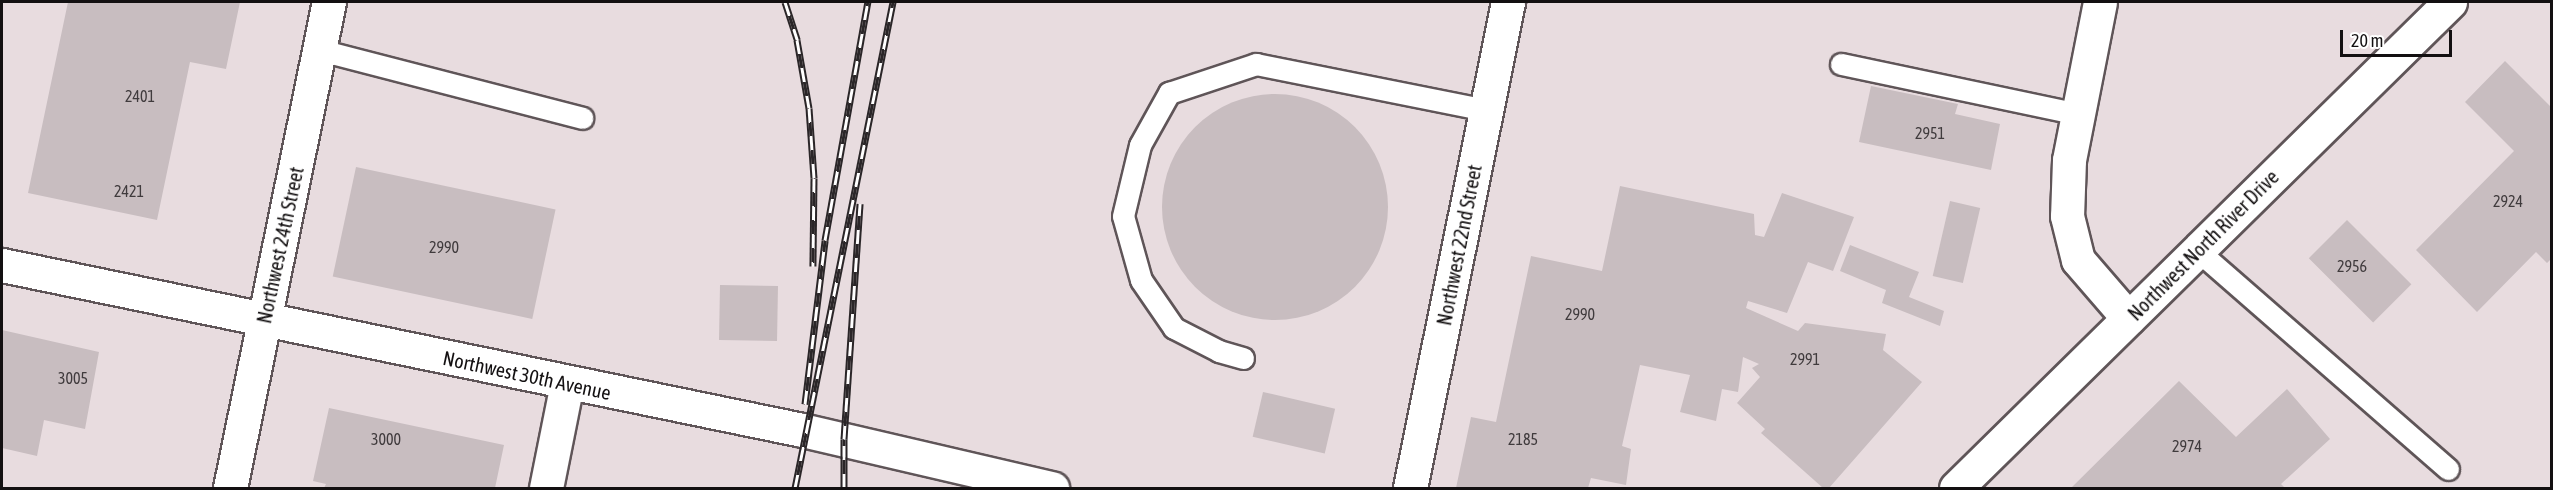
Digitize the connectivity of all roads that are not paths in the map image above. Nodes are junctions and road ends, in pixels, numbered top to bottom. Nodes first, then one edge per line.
1 (329, 2) edge
2 (1508, 2) edge
3 (2100, 2) edge
4 (2450, 2) edge
5 (320, 50) junction
6 (1841, 64) dead end
7 (1486, 110) junction
8 (2078, 114) junction
9 (582, 118) dead end
10 (2197, 250) junction
11 (2, 265) edge
12 (2128, 318) junction
13 (265, 319) junction
14 (1243, 358) dead end
15 (567, 383) junction
16 (2448, 469) dead end
17 (994, 482) edge
18 (230, 489) edge
19 (546, 489) edge
20 (1052, 489) edge
21 (1410, 489) edge
22 (1956, 489) edge

1 - 5 street, Northwest 24th Street
2 - 7 street, Northwest 22nd Street
3 - 8 street
4 - 10 street, Northwest North River Drive
5 - 9 lane
5 - 13 street, Northwest 24th Street
6 - 8 lane
7 - 14 lane
7 - 21 street, Northwest 22nd Street
8 - 12 street
10 - 12 street, Northwest North River Drive
10 - 16 lane
11 - 13 street, Northwest 30th Avenue
12 - 22 street, Northwest North River Drive
13 - 15 street, Northwest 30th Avenue
13 - 18 street, Northwest 24th Street
15 - 17 street, Northwest 30th Avenue
15 - 19 street
17 - 20 street, Northwest 30th Avenue

